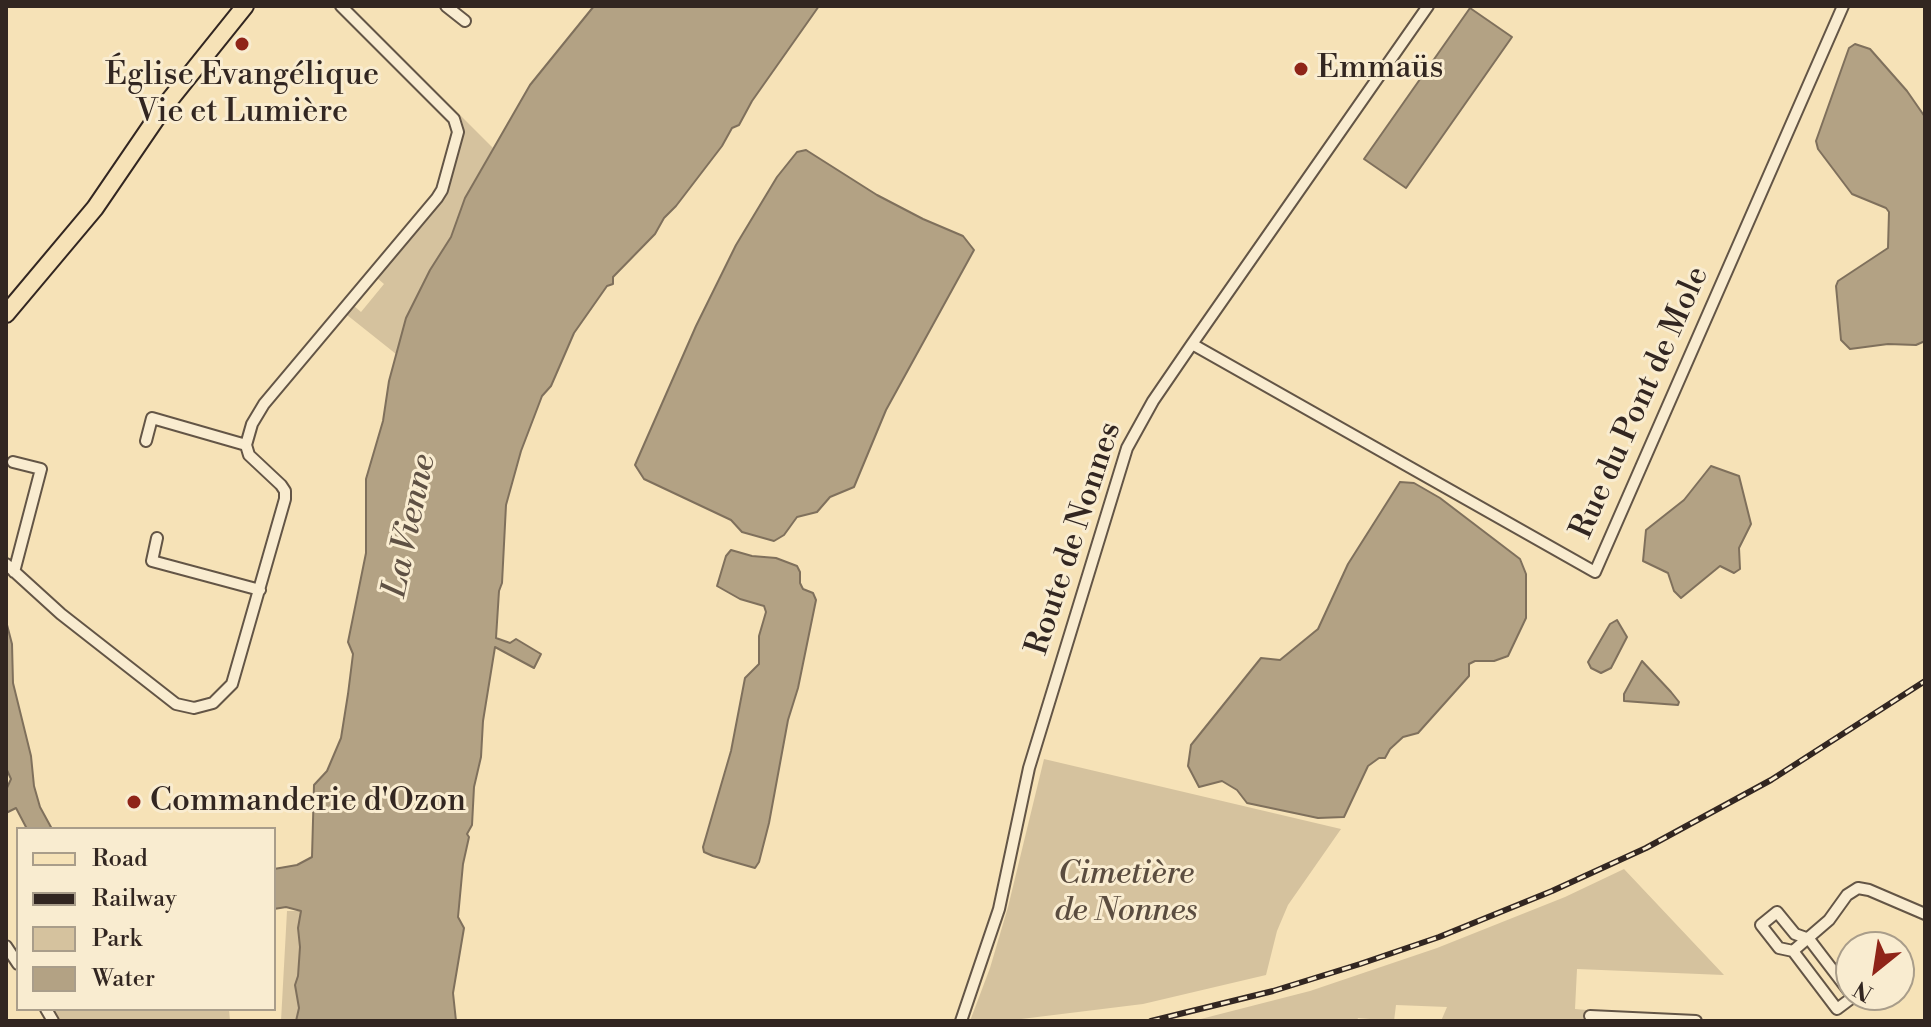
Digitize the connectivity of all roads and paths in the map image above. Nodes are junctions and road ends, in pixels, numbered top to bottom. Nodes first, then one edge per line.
1 (245, 6) edge
2 (341, 6) edge
3 (446, 6) edge
4 (1428, 6) edge
5 (1843, 6) edge
6 (465, 21) dead end
7 (6, 314) edge
8 (1192, 344) junction
9 (146, 441) dead end
10 (246, 445) junction
11 (13, 462) dead end
12 (157, 538) dead end
13 (10, 568) edge
14 (260, 590) junction
15 (1925, 914) edge
16 (1809, 939) junction
17 (1793, 951) junction
18 (1835, 974) edge
19 (1835, 1006) edge
20 (1590, 1016) dead end
21 (1634, 1019) edge
22 (961, 1021) edge
23 (1696, 1021) edge

1 - 7 main road
2 - 10 street
3 - 6 street
4 - 8 street, Route de Nonnes
5 - 8 street, Rue du Pont de Mole
8 - 22 street, Route de Nonnes
9 - 10 street
10 - 14 street
11 - 13 street
12 - 14 street
13 - 14 street
15 - 16 street
16 - 17 street
16 - 17 street
16 - 18 street
17 - 19 street
20 - 21 street
21 - 23 street

